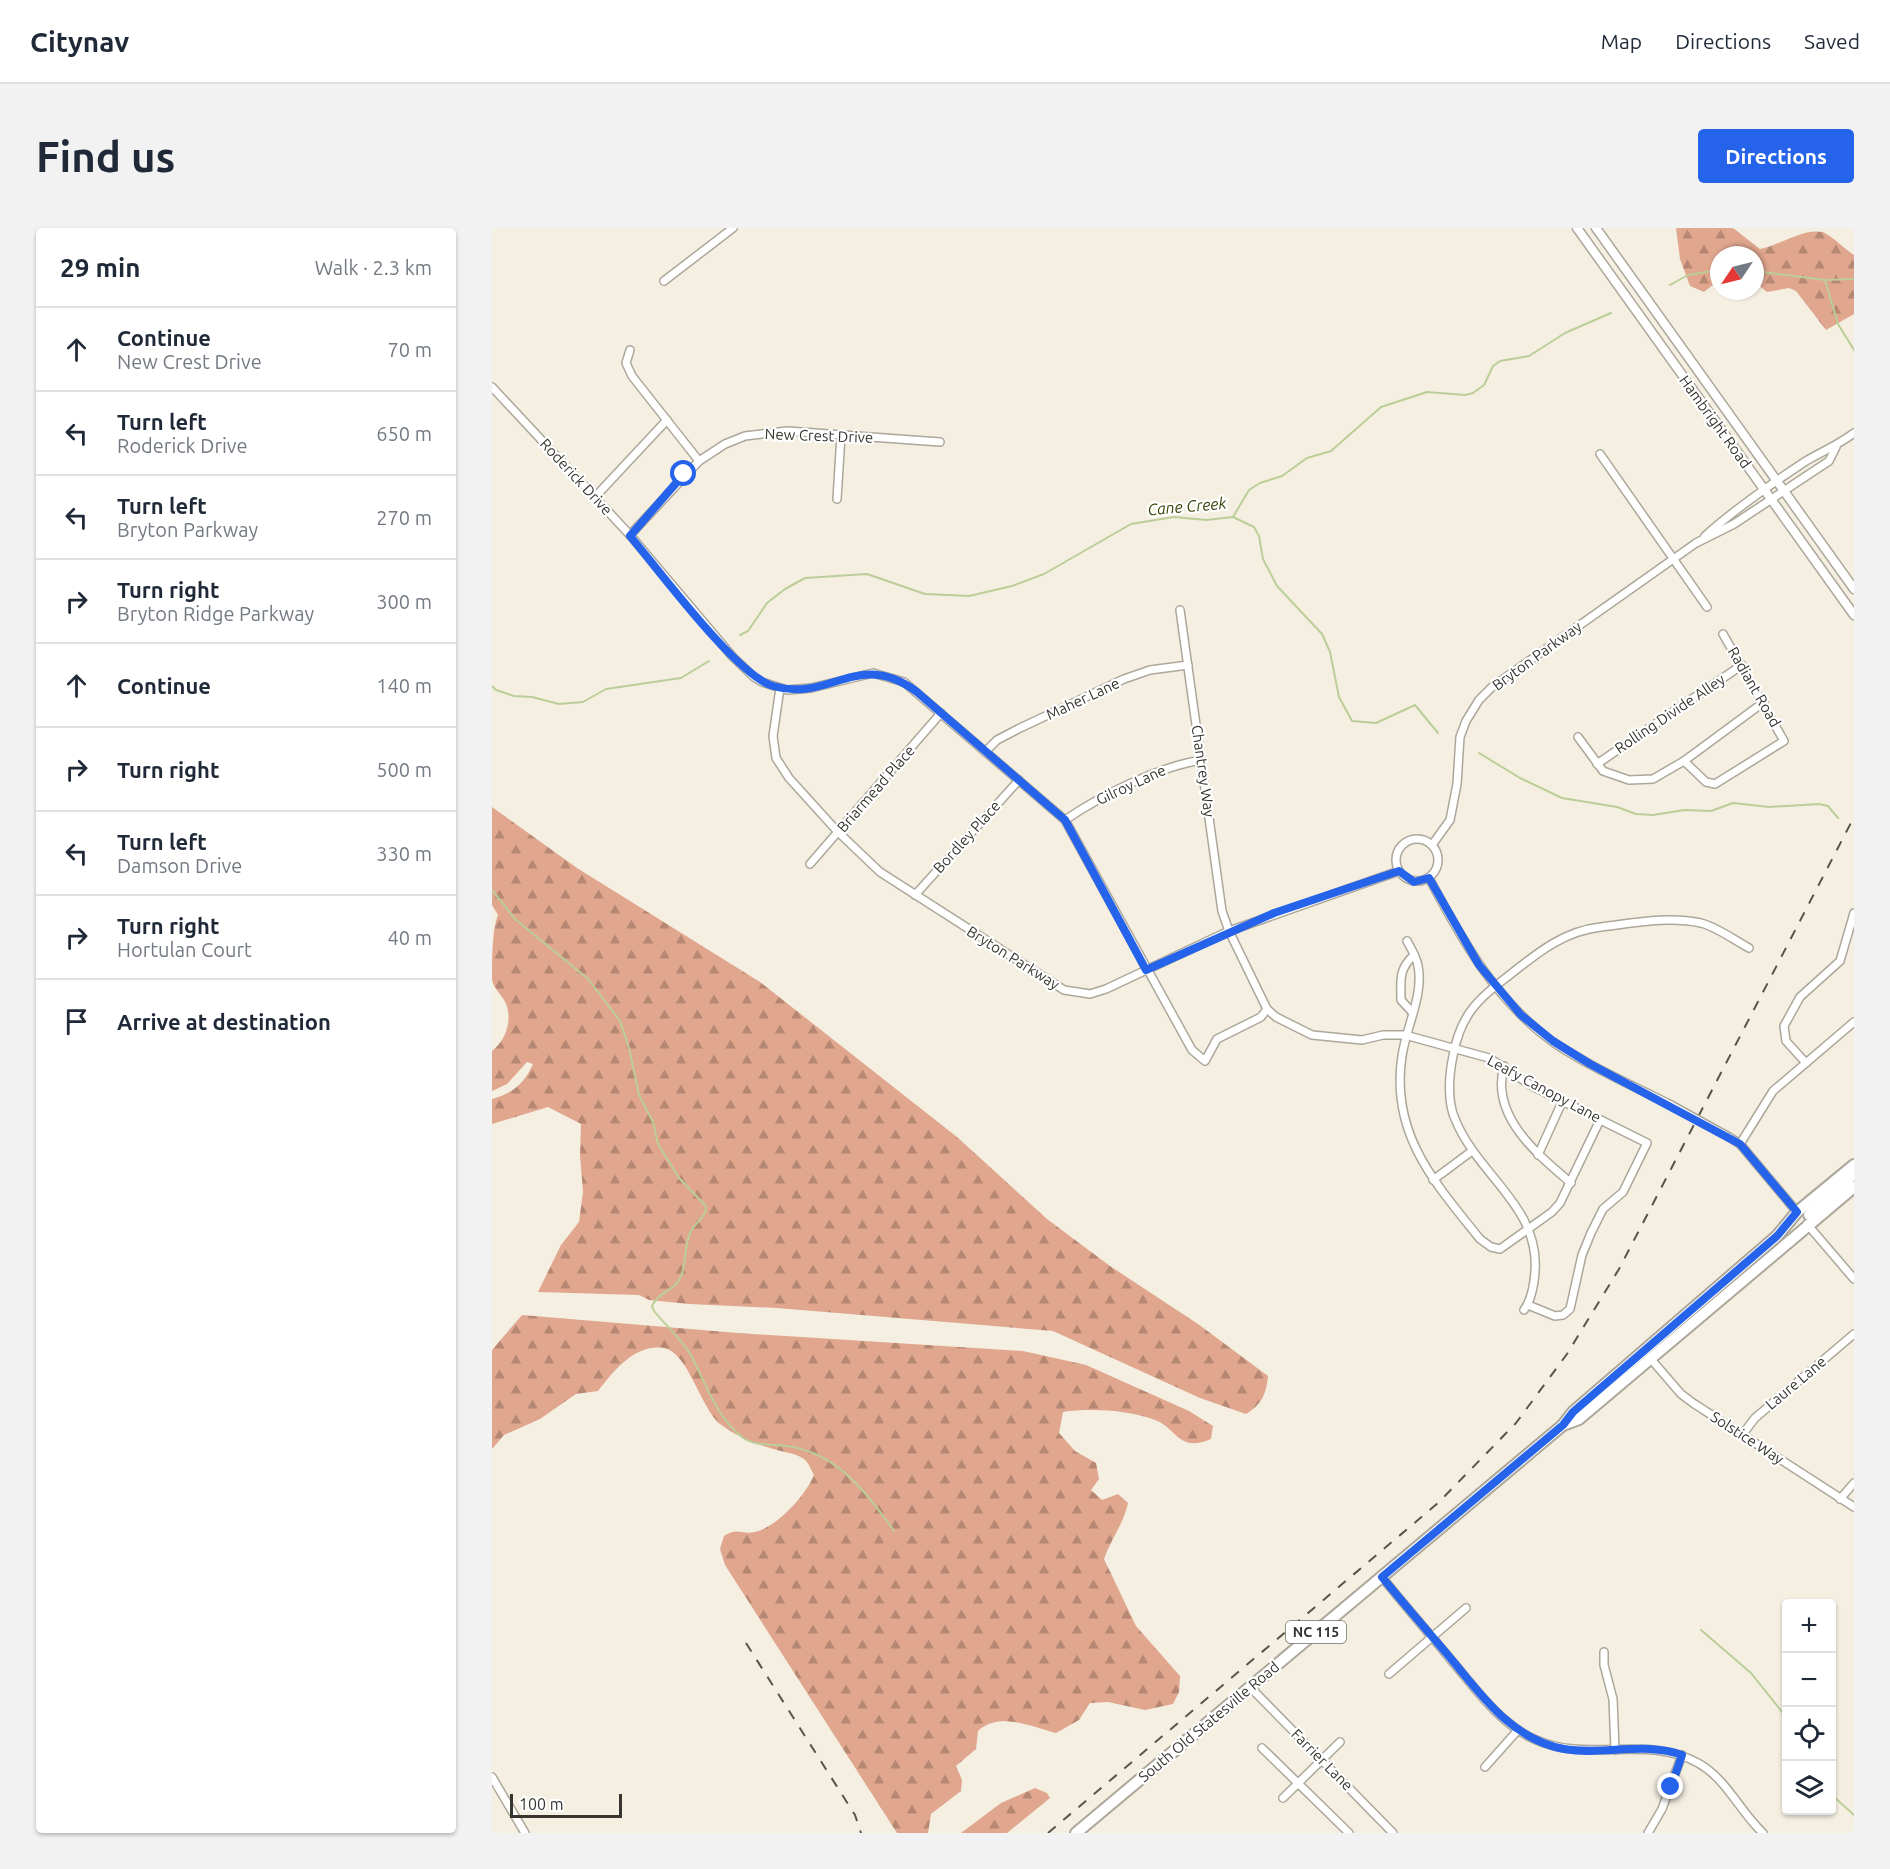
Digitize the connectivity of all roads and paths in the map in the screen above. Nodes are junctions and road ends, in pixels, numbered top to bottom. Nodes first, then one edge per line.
1 (733, 228) edge
2 (1577, 228) edge
3 (1596, 228) edge
4 (664, 281) dead end
5 (630, 350) dead end
6 (492, 387) edge
7 (667, 420) junction
8 (1854, 432) edge
9 (841, 435) junction
10 (940, 442) dead end
11 (1836, 447) junction
12 (1600, 454) dead end
13 (699, 461) junction
14 (1776, 481) junction
15 (1764, 489) junction
16 (1784, 491) junction
17 (595, 497) junction
18 (837, 499) dead end
19 (1771, 499) junction
20 (630, 536) junction
21 (1696, 543) junction
22 (1673, 559) junction
23 (1854, 589) edge
24 (1707, 607) dead end
25 (1180, 610) dead end
26 (1854, 615) edge
27 (1723, 634) dead end
28 (1188, 665) junction
29 (1742, 665) junction
30 (780, 688) junction
31 (1764, 702) junction
32 (941, 713) junction
33 (1578, 737) dead end
34 (985, 752) junction
35 (1202, 760) junction
36 (1684, 761) junction
37 (1598, 764) junction
38 (1018, 780) junction
39 (1065, 820) junction
40 (838, 832) junction
41 (1432, 845) junction
42 (810, 864) dead end
43 (1399, 871) junction
44 (1429, 878) junction
45 (915, 895) junction
46 (1854, 913) edge
47 (1229, 931) junction
48 (1851, 937) edge
49 (1407, 941) dead end
50 (1749, 948) dead end
51 (1414, 955) junction
52 (1146, 970) junction
53 (1494, 986) junction
54 (1267, 1009) junction
55 (1412, 1012) junction
56 (1854, 1022) edge
57 (1405, 1035) junction
58 (1454, 1048) junction
59 (1806, 1063) junction
60 (1504, 1066) junction
61 (1563, 1101) junction
62 (1600, 1120) junction
63 (1740, 1144) junction
64 (1472, 1151) junction
65 (1538, 1155) junction
66 (1854, 1167) edge
67 (1433, 1180) junction
68 (1570, 1183) junction
69 (1854, 1186) edge
70 (1797, 1212) junction
71 (1807, 1224) junction
72 (1530, 1228) junction
73 (1854, 1279) edge
74 (1732, 1289) junction
75 (1854, 1334) edge
76 (1650, 1358) junction
77 (1563, 1425) junction
78 (1742, 1435) junction
79 (1854, 1483) edge
80 (1840, 1499) junction
81 (1854, 1507) edge
82 (1382, 1577) junction
83 (1466, 1608) dead end
84 (1432, 1637) junction
85 (1604, 1652) dead end
86 (1389, 1674) dead end
87 (1250, 1687) junction
88 (1518, 1730) junction
89 (1341, 1742) dead end
90 (1262, 1748) dead end
91 (1615, 1750) junction
92 (1682, 1755) junction
93 (1322, 1761) junction
94 (1485, 1767) dead end
95 (492, 1777) edge
96 (1299, 1784) junction
97 (1283, 1798) dead end
98 (525, 1833) edge
99 (1076, 1833) edge
100 (1349, 1833) edge
101 (1393, 1833) edge
102 (1648, 1833) edge
103 (1763, 1833) edge

1 - 4 street
2 - 15 street, Hambright Road
3 - 14 street, Hambright Road
5 - 7 street
6 - 17 street, Roderick Drive
7 - 13 street
7 - 17 street
8 - 11 street
9 - 10 street, New Crest Drive
9 - 13 street, New Crest Drive
9 - 18 street
11 - 14 street, Bryton Parkway
11 - 16 street, Bryton Parkway
12 - 22 street
13 - 20 street, New Crest Drive
14 - 15 street, Bryton Parkway
14 - 16 street, Hambright Road
15 - 19 street, Hambright Road
15 - 21 street, Bryton Parkway
16 - 19 street, Bryton Parkway
16 - 23 street, Hambright Road
17 - 20 street, Roderick Drive
19 - 21 street, Bryton Parkway
19 - 26 street, Hambright Road
20 - 30 street, Roderick Drive
21 - 22 street, Bryton Parkway
22 - 24 street
22 - 41 street, Bryton Parkway
25 - 28 street, Chantrey Way
27 - 29 street, Radiant Road
28 - 34 street, Maher Lane
28 - 35 street, Chantrey Way
29 - 31 street, Radiant Road
29 - 37 street, Rolling Divide Alley
30 - 32 street, Roderick Drive
30 - 40 street, Bryton Parkway
31 - 36 street
31 - 36 street, Radiant Road
32 - 34 street, Roderick Drive
32 - 40 street, Briarmead Place
33 - 37 street
34 - 38 street, Roderick Drive
35 - 39 street, Gilroy Lane
35 - 47 street, Chantrey Way
36 - 37 street
38 - 39 street, Roderick Drive
38 - 45 street, Bordley Place
39 - 52 street, Roderick Drive
40 - 42 street, Briarmead Place
40 - 45 street, Bryton Parkway
41 - 43 street
41 - 44 street
43 - 44 street
43 - 47 street, Bryton Parkway
44 - 53 street
45 - 52 street, Bryton Parkway
46 - 48 street
47 - 52 street, Bryton Parkway
47 - 54 street, Chantrey Way
48 - 59 street
49 - 51 street
50 - 53 street
51 - 55 street
51 - 55 street
52 - 54 street, Roderick Drive
53 - 58 street
53 - 63 street, bridge
54 - 57 street, Leafy Canopy Lane
55 - 57 street
56 - 59 street
57 - 58 street, Leafy Canopy Lane
57 - 67 street
58 - 60 street, Leafy Canopy Lane
58 - 64 street
59 - 63 street
60 - 61 street, Leafy Canopy Lane
60 - 65 street
61 - 62 street, Leafy Canopy Lane
61 - 65 street
62 - 68 street
62 - 72 street, Leafy Canopy Lane
63 - 70 street
64 - 67 street
64 - 72 street
65 - 68 street
66 - 70 main road, South Old Statesville Road / NC 115
66 - 71 main road
67 - 72 street
68 - 72 street
69 - 71 main road, South Old Statesville Road / NC 115
70 - 74 main road
70 - 77 main road, South Old Statesville Road / NC 115
71 - 73 street
71 - 74 main road, South Old Statesville Road / NC 115
74 - 76 main road, South Old Statesville Road / NC 115
75 - 78 street, Laure Lane
76 - 77 main road, South Old Statesville Road / NC 115
76 - 78 street, Solstice Way
77 - 82 main road, South Old Statesville Road / NC 115
78 - 80 street, Solstice Way
79 - 80 street
80 - 81 street, Solstice Way
82 - 84 street
82 - 87 main road, South Old Statesville Road / NC 115
83 - 84 street
84 - 86 street
84 - 88 street
85 - 91 street
87 - 93 street, Farrier Lane
87 - 99 main road, South Old Statesville Road / NC 115
88 - 91 street
88 - 94 street
89 - 93 street
90 - 96 street
91 - 92 street
92 - 102 street
92 - 103 street
93 - 96 street
93 - 101 street, Farrier Lane
95 - 98 street
96 - 97 street
96 - 100 street

